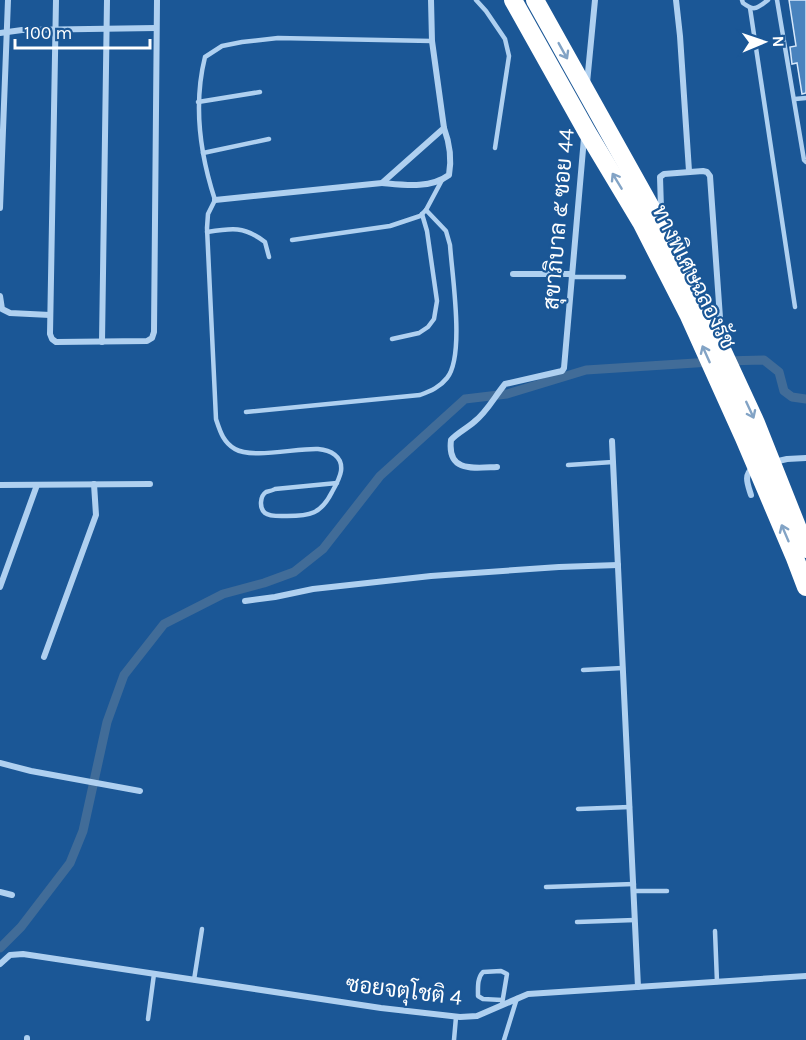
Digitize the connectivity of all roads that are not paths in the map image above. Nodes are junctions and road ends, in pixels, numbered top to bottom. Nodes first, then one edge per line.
1 (8, 0) edge
2 (56, 0) edge
3 (107, 0) edge
4 (157, 0) edge
5 (431, 0) edge
6 (476, 0) edge
7 (513, 0) edge
8 (534, 0) edge
9 (596, 0) edge
10 (676, 0) edge
11 (742, 0) edge
12 (768, 0) edge
13 (777, 0) edge
14 (750, 8) junction
15 (3, 28) edge
16 (108, 28) junction
17 (156, 28) junction
18 (55, 29) junction
19 (432, 41) junction
20 (260, 92) dead end
21 (806, 98) edge
22 (795, 99) junction
23 (198, 102) junction
24 (586, 103) dead end
25 (585, 115) dead end
26 (806, 120) edge
27 (798, 122) junction
28 (444, 128) junction
29 (269, 139) dead end
30 (804, 143) edge
31 (495, 148) dead end
32 (203, 153) junction
33 (806, 162) edge
34 (689, 171) junction
35 (442, 180) junction
36 (382, 183) junction
37 (215, 200) junction
38 (0, 208) edge
39 (660, 209) dead end
40 (426, 210) junction
41 (422, 214) junction
42 (207, 232) junction
43 (292, 240) dead end
44 (269, 257) dead end
45 (513, 274) dead end
46 (572, 276) junction
47 (624, 276) dead end
48 (0, 296) edge
49 (795, 307) dead end
50 (50, 315) junction
51 (721, 335) dead end
52 (392, 339) dead end
53 (102, 342) junction
54 (246, 412) dead end
55 (612, 441) dead end
56 (806, 458) edge
57 (613, 462) junction
58 (769, 464) dead end
59 (568, 465) dead end
60 (760, 466) dead end
61 (497, 467) dead end
62 (337, 483) junction
63 (94, 484) junction
64 (150, 484) dead end
65 (0, 485) edge
66 (37, 485) junction
67 (751, 495) dead end
68 (806, 549) edge
69 (618, 565) junction
70 (0, 587) edge
71 (806, 587) edge
72 (245, 601) dead end
73 (44, 657) dead end
74 (623, 668) junction
75 (583, 670) dead end
76 (0, 763) edge
77 (140, 791) dead end
78 (630, 807) junction
79 (578, 809) dead end
80 (546, 887) dead end
81 (634, 887) junction
82 (667, 891) dead end
83 (0, 892) edge
84 (12, 894) dead end
85 (635, 920) junction
86 (577, 922) dead end
87 (202, 928) dead end
88 (715, 931) dead end
89 (0, 964) edge
90 (154, 974) junction
91 (806, 976) edge
92 (194, 980) junction
93 (717, 982) junction
94 (638, 987) junction
95 (517, 998) junction
96 (502, 1002) junction
97 (456, 1017) junction
98 (148, 1019) dead end
99 (454, 1040) edge
100 (504, 1040) edge

1 - 15 street
2 - 18 street
3 - 16 street
4 - 17 street
5 - 19 street
6 - 31 lane
71 -> 7 highway, ทางพิเศษฉลองรัช, bridge
8 -> 68 highway, ทางพิเศษฉลองรัช, bridge
9 - 24 street, สุขาภิบาล ๕ ซอย 44
10 - 34 street
11 - 14 lane
12 - 14 lane
13 - 22 lane
14 - 49 lane
15 - 18 street
15 - 38 street
16 - 17 street
16 - 18 street
16 - 53 street
17 - 53 street
18 - 50 street
19 - 23 lane
19 - 28 street
20 - 23 lane
21 - 22 lane
22 - 27 lane
23 - 32 lane
25 - 46 street, สุขาภิบาล ๕ ซอย 44
26 - 27 lane
27 - 30 lane
28 - 35 street
28 - 36 street
29 - 32 lane
30 - 33 lane
32 - 37 lane
34 - 39 street
34 - 51 street
35 - 36 street
35 - 40 lane
36 - 37 street
37 - 42 lane
40 - 41 lane
40 - 54 lane
41 - 43 lane
41 - 52 lane
42 - 44 lane
42 - 62 lane
45 - 46 street
46 - 47 lane
46 - 61 street, สุขาภิบาล ๕ ซอย 44
48 - 50 street
50 - 53 street
55 - 57 street
56 - 58 street
57 - 59 lane
57 - 69 street
60 - 67 street
62 - 62 lane
63 - 64 street
63 - 66 street
63 - 73 street
65 - 66 street
66 - 70 street
69 - 72 street
69 - 74 street
74 - 75 lane
74 - 78 street
76 - 77 street
78 - 79 lane
78 - 81 street
80 - 81 lane
81 - 82 lane
81 - 85 street
83 - 84 street
85 - 86 lane
85 - 94 street
87 - 92 lane
88 - 93 lane
89 - 90 street, ซอยจตุโชติ 4
90 - 92 street, ซอยจตุโชติ 4
90 - 98 lane
91 - 93 street, ซอยจตุโชติ 4
92 - 97 street, ซอยจตุโชติ 4
93 - 94 street, ซอยจตุโชติ 4
94 - 95 street, ซอยจตุโชติ 4
95 - 96 street, ซอยจตุโชติ 4
95 - 100 lane
96 - 96 lane
96 - 97 street, ซอยจตุโชติ 4
97 - 99 lane

